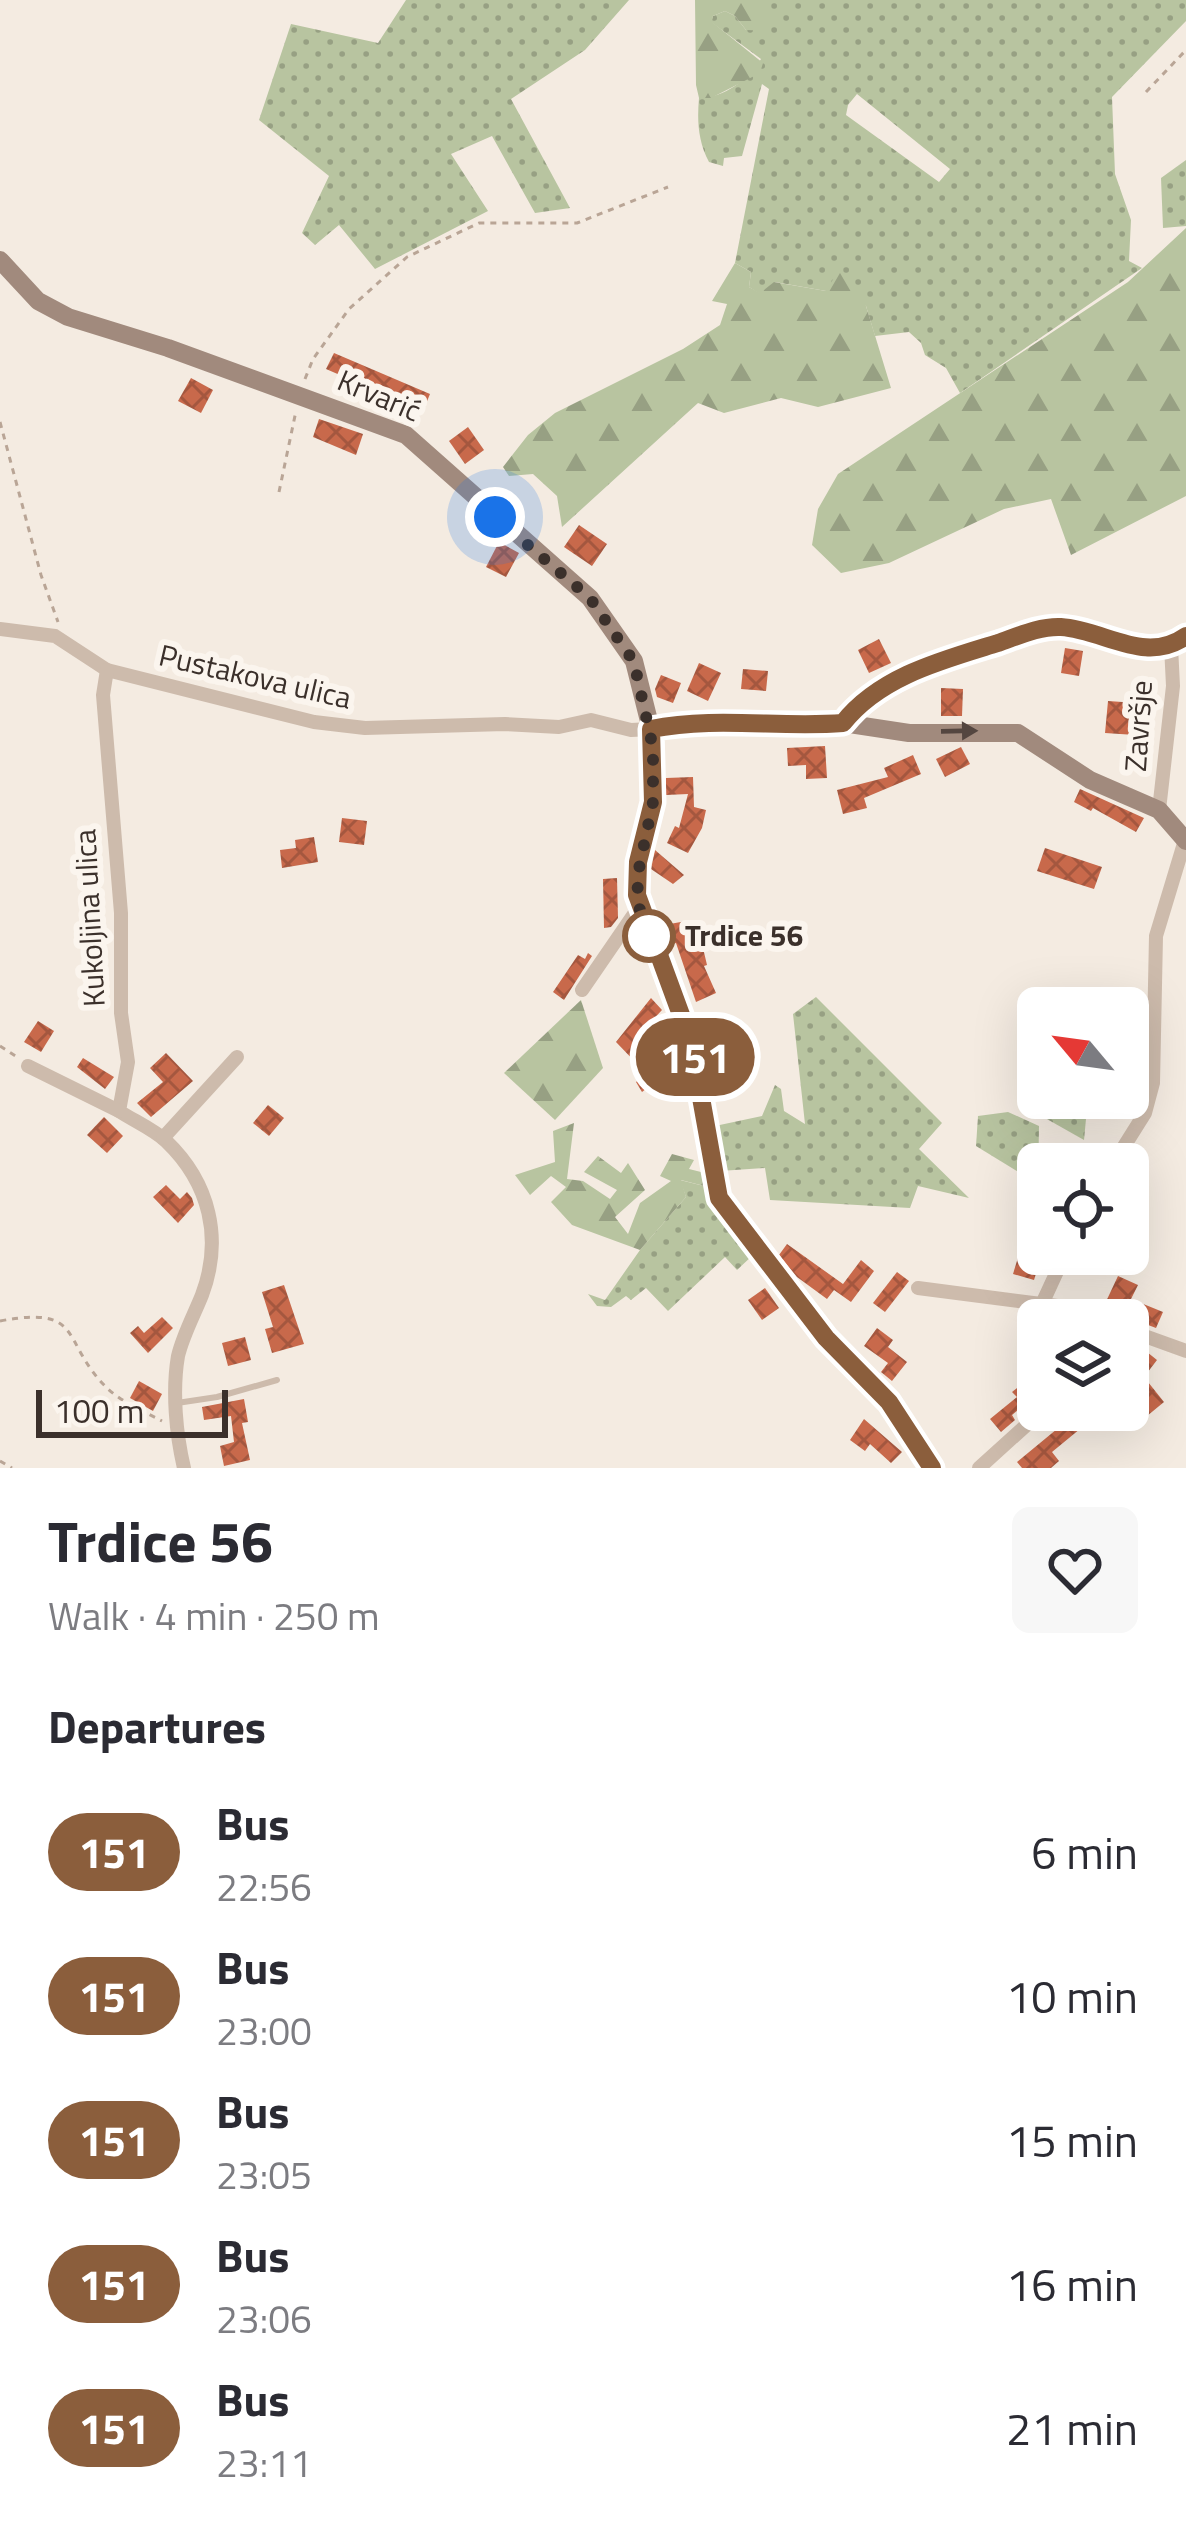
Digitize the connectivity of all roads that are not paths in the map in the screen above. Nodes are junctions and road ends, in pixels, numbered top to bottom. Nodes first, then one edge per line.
1 (0, 260) edge
2 (0, 629) edge
3 (1178, 641) edge
4 (107, 670) junction
5 (843, 723) junction
6 (651, 729) junction
7 (1160, 810) junction
8 (1186, 840) edge
9 (639, 907) junction
10 (582, 990) dead end
11 (237, 1057) dead end
12 (28, 1066) road end
13 (119, 1111) junction
14 (163, 1138) junction
15 (1126, 1143) edge
16 (918, 1288) dead end
17 (1017, 1301) edge
18 (1149, 1338) edge
19 (1186, 1352) edge
20 (277, 1380) dead end
21 (177, 1403) junction
22 (1020, 1431) edge
23 (184, 1468) edge
24 (932, 1468) edge
25 (979, 1468) edge

1 - 6 street, Krvarić
2 - 4 street, Pustakova ulica
3 - 5 street, Završje
3 - 7 street, Završje
4 - 6 street, Pustakova ulica
4 - 13 street, Kukoljina ulica
5 - 6 street
5 -> 7 street
6 - 9 street, Krvarić
7 - 8 street
8 - 15 street
9 - 10 street
9 - 24 street
11 - 14 street
12 - 13 street
13 - 14 street
14 - 21 street
16 - 17 street
18 - 19 street
20 - 21 lane
21 - 23 street
22 - 25 street

